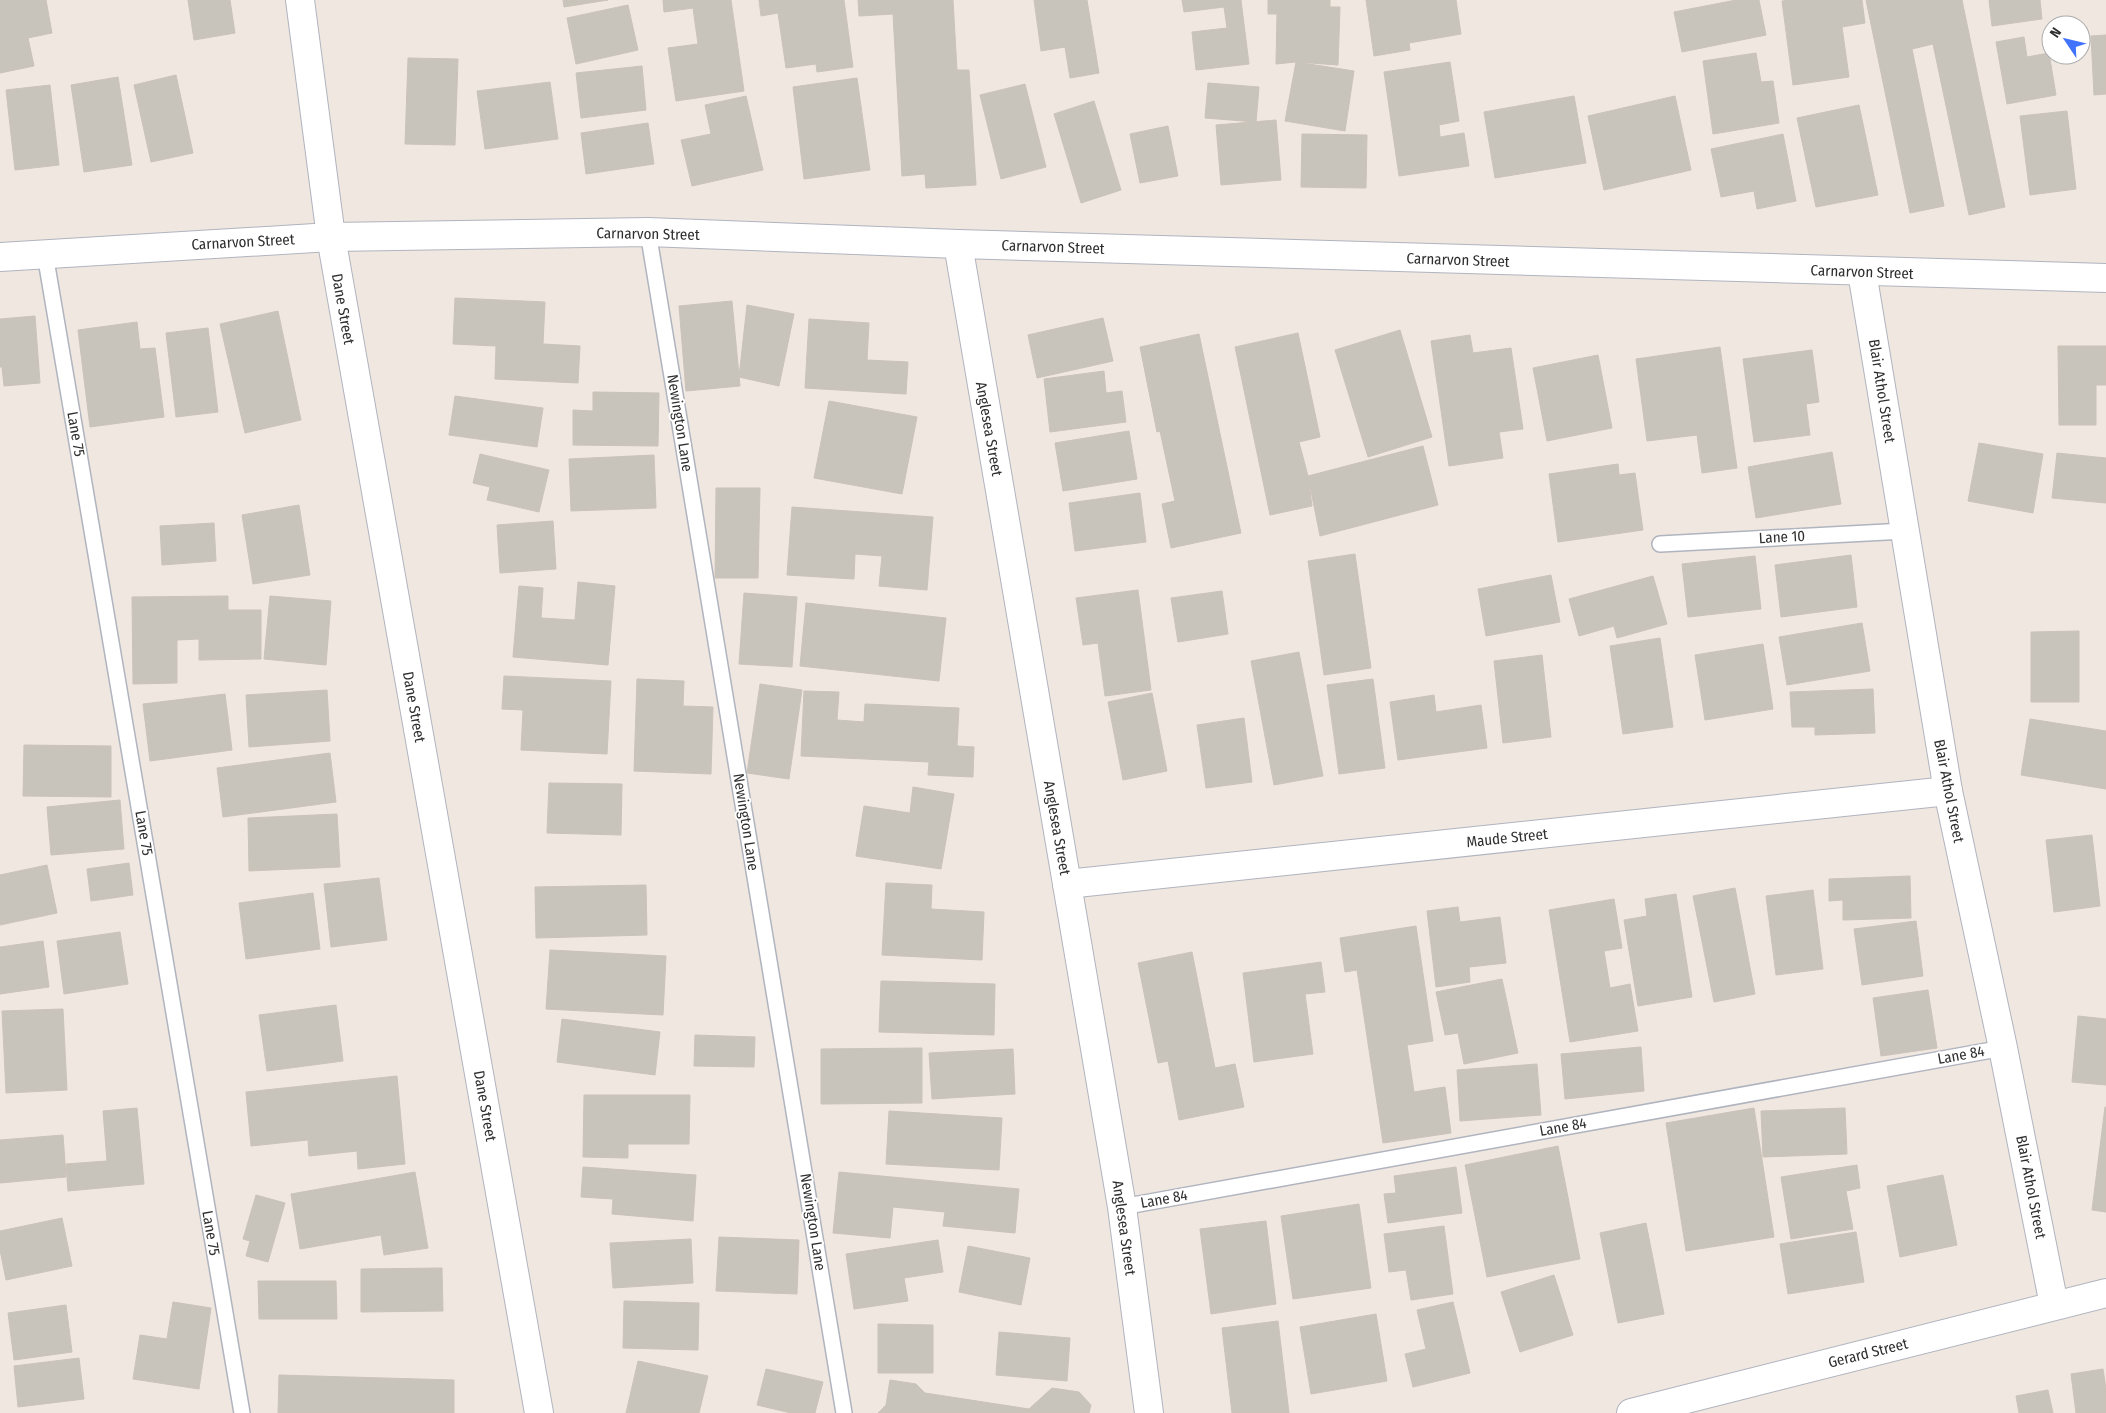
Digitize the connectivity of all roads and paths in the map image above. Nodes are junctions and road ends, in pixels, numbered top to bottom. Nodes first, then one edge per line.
1 (300, 0) edge
2 (648, 232) junction
3 (331, 236) junction
4 (958, 244) junction
5 (45, 254) junction
6 (0, 258) edge
7 (1862, 272) junction
8 (2106, 278) edge
9 (1905, 531) junction
10 (1660, 544) dead end
11 (1948, 791) junction
12 (1067, 884) junction
13 (2003, 1048) junction
14 (1122, 1207) junction
15 (2106, 1293) edge
16 (2054, 1305) junction
17 (242, 1413) edge
18 (539, 1413) edge
19 (844, 1413) edge
20 (1149, 1413) edge
21 (1631, 1413) edge

1 - 3 street, Dane Street
2 - 3 street, Carnarvon Street
2 - 4 street, Carnarvon Street
2 - 19 lane, Newington Lane
3 - 5 street, Carnarvon Street
3 - 18 street, Dane Street
4 - 7 street, Carnarvon Street
4 - 12 street, Anglesea Street
5 - 6 street, Carnarvon Street
5 - 17 lane, Lane 75
7 - 8 street, Carnarvon Street
7 - 9 street, Blair Athol Street
9 - 10 lane, Lane 10
9 - 11 street, Blair Athol Street
11 - 12 street, Maude Street
11 - 13 street, Blair Athol Street
12 - 14 street, Anglesea Street
13 - 14 lane, Lane 84
13 - 16 street, Blair Athol Street
14 - 20 street, Anglesea Street
15 - 16 street, Gerard Street
16 - 21 street, Gerard Street

